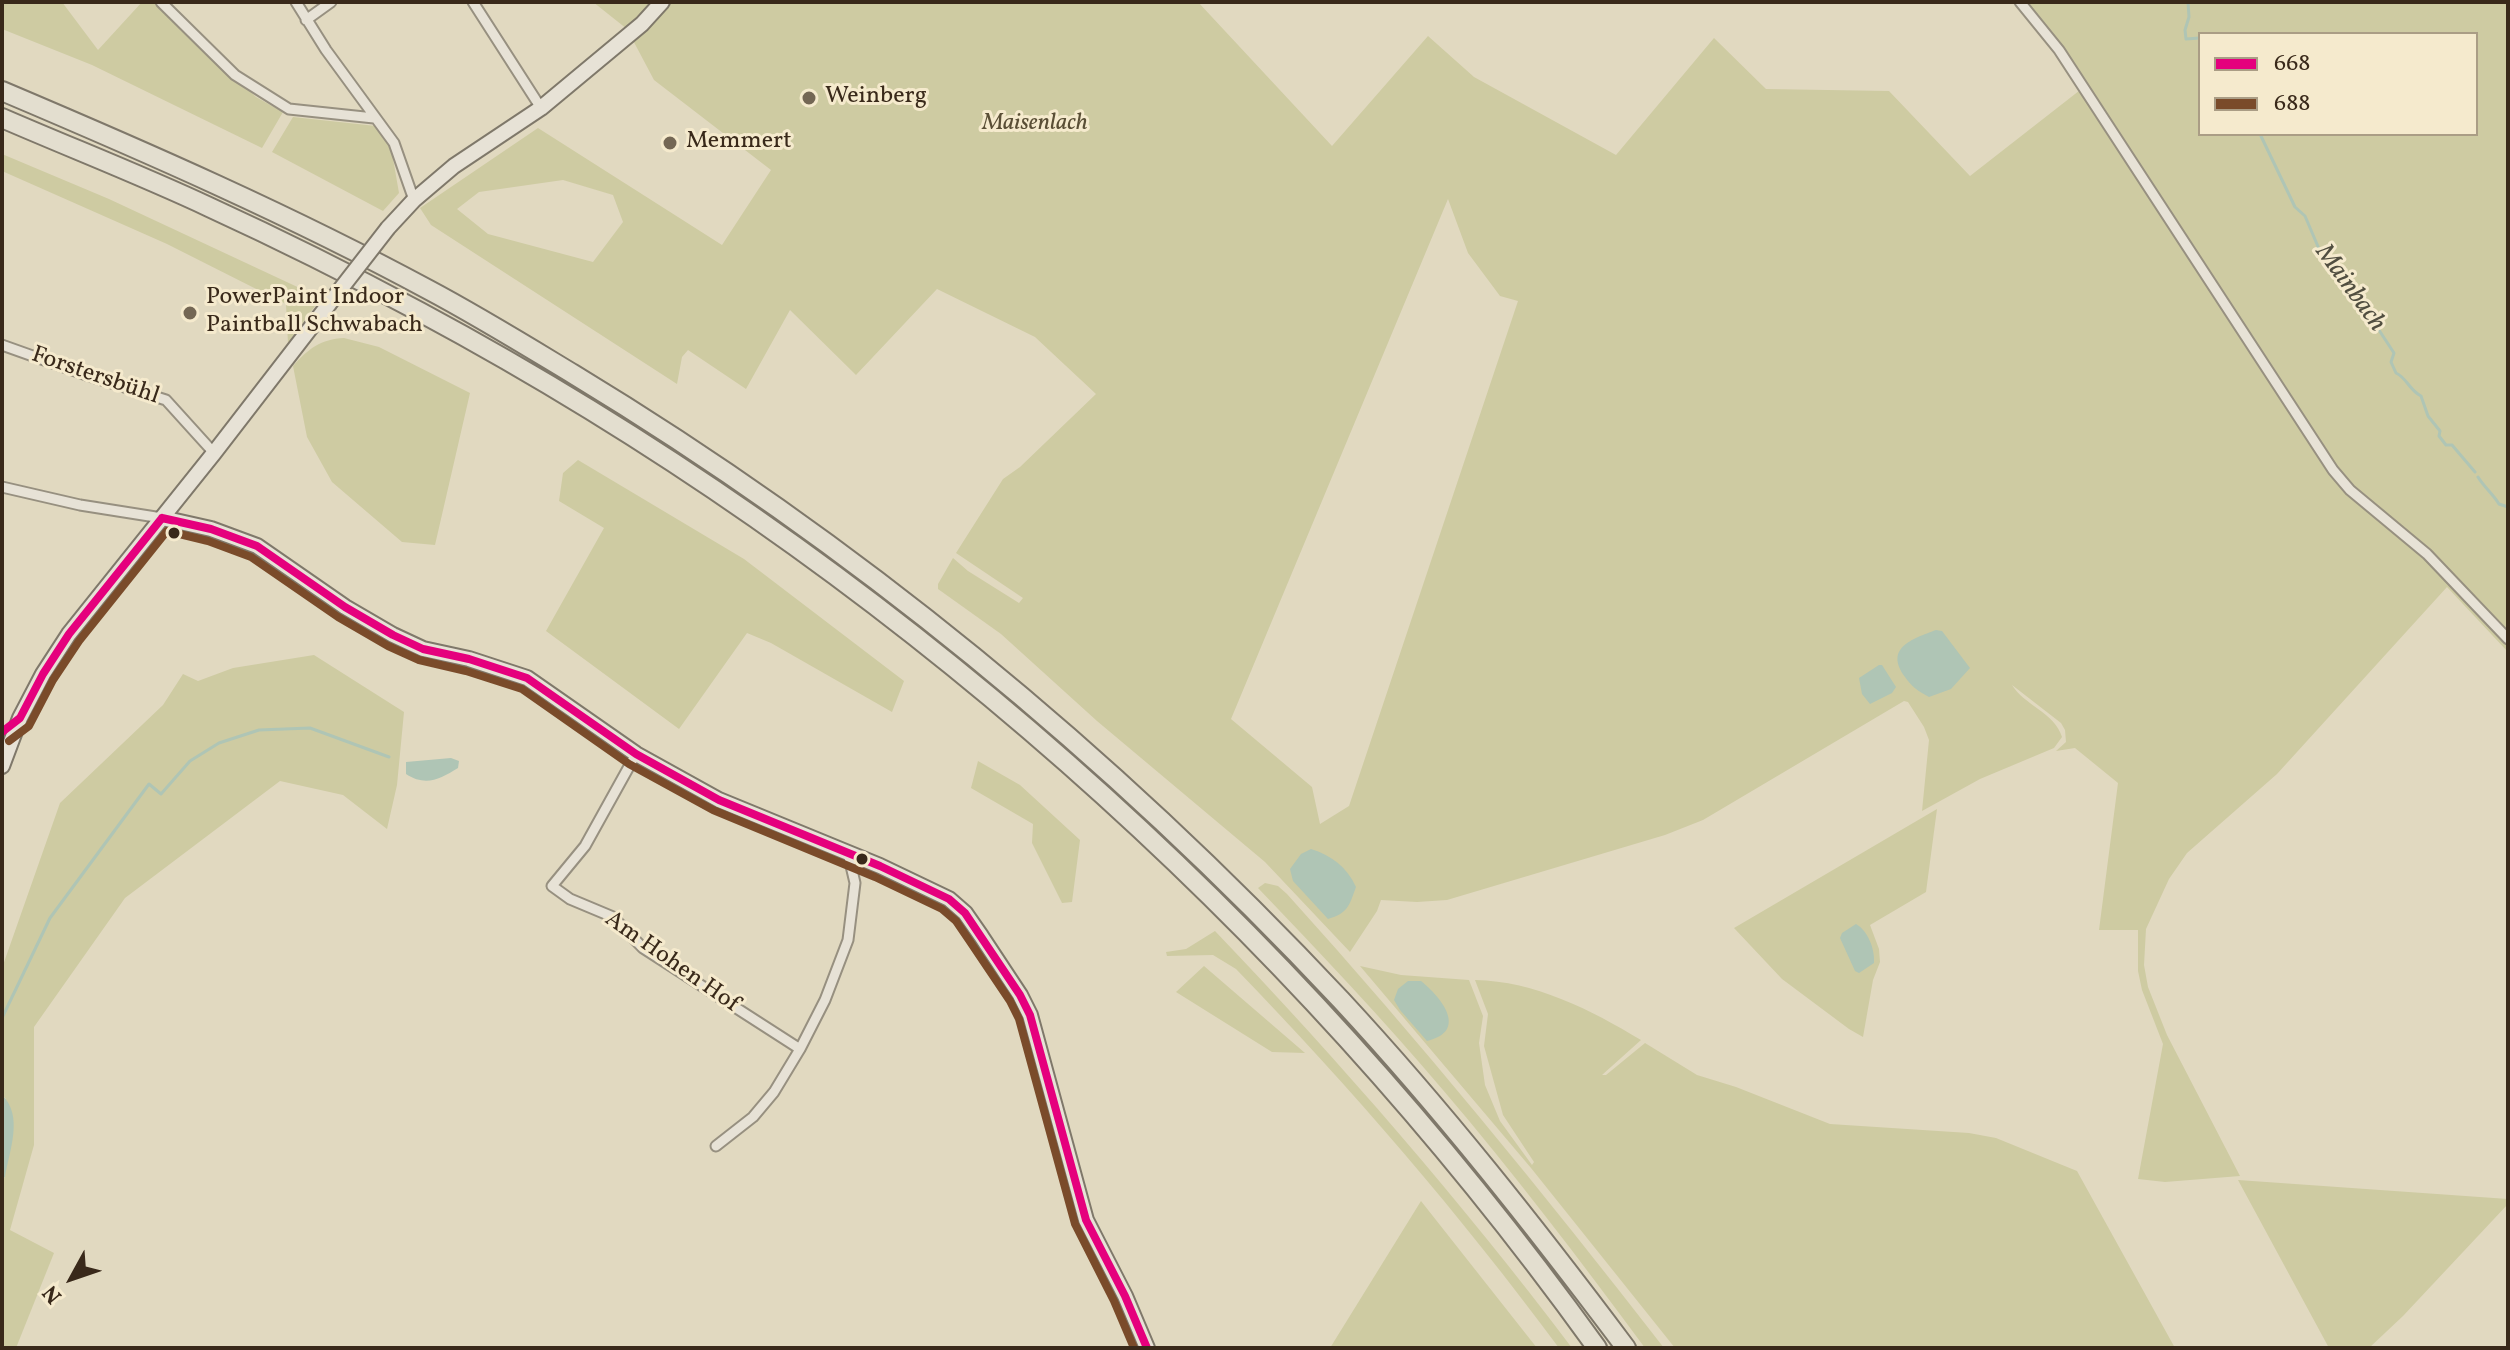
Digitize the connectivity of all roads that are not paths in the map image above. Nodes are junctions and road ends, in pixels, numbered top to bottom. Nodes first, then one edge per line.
1 (161, 2) edge
2 (296, 2) edge
3 (331, 2) edge
4 (473, 2) edge
5 (662, 2) edge
6 (2020, 2) edge
7 (306, 20) junction
8 (2, 91) edge
9 (541, 108) junction
10 (2, 118) edge
11 (374, 118) junction
12 (414, 200) junction
13 (2, 345) edge
14 (214, 453) junction
15 (2, 487) edge
16 (162, 518) junction
17 (2508, 639) edge
18 (636, 754) junction
19 (2, 766) edge
20 (848, 853) junction
21 (800, 1049) junction
22 (716, 1146) dead end
23 (1147, 1348) edge
24 (1597, 1348) edge
25 (1626, 1348) edge

1 - 11 street
2 - 7 street
3 - 7 street
4 - 9 street
5 - 9 street
6 - 17 street
7 - 11 street
8 - 25 highway
9 - 12 street
10 - 24 highway
11 - 12 street
12 - 14 street, bridge
13 - 14 street, Forstersbühl
14 - 16 street
15 - 16 street
16 - 18 street
16 - 19 street
18 - 20 street
18 - 21 street, Am Hohen Hof
20 - 21 street
20 - 23 street
21 - 22 street

